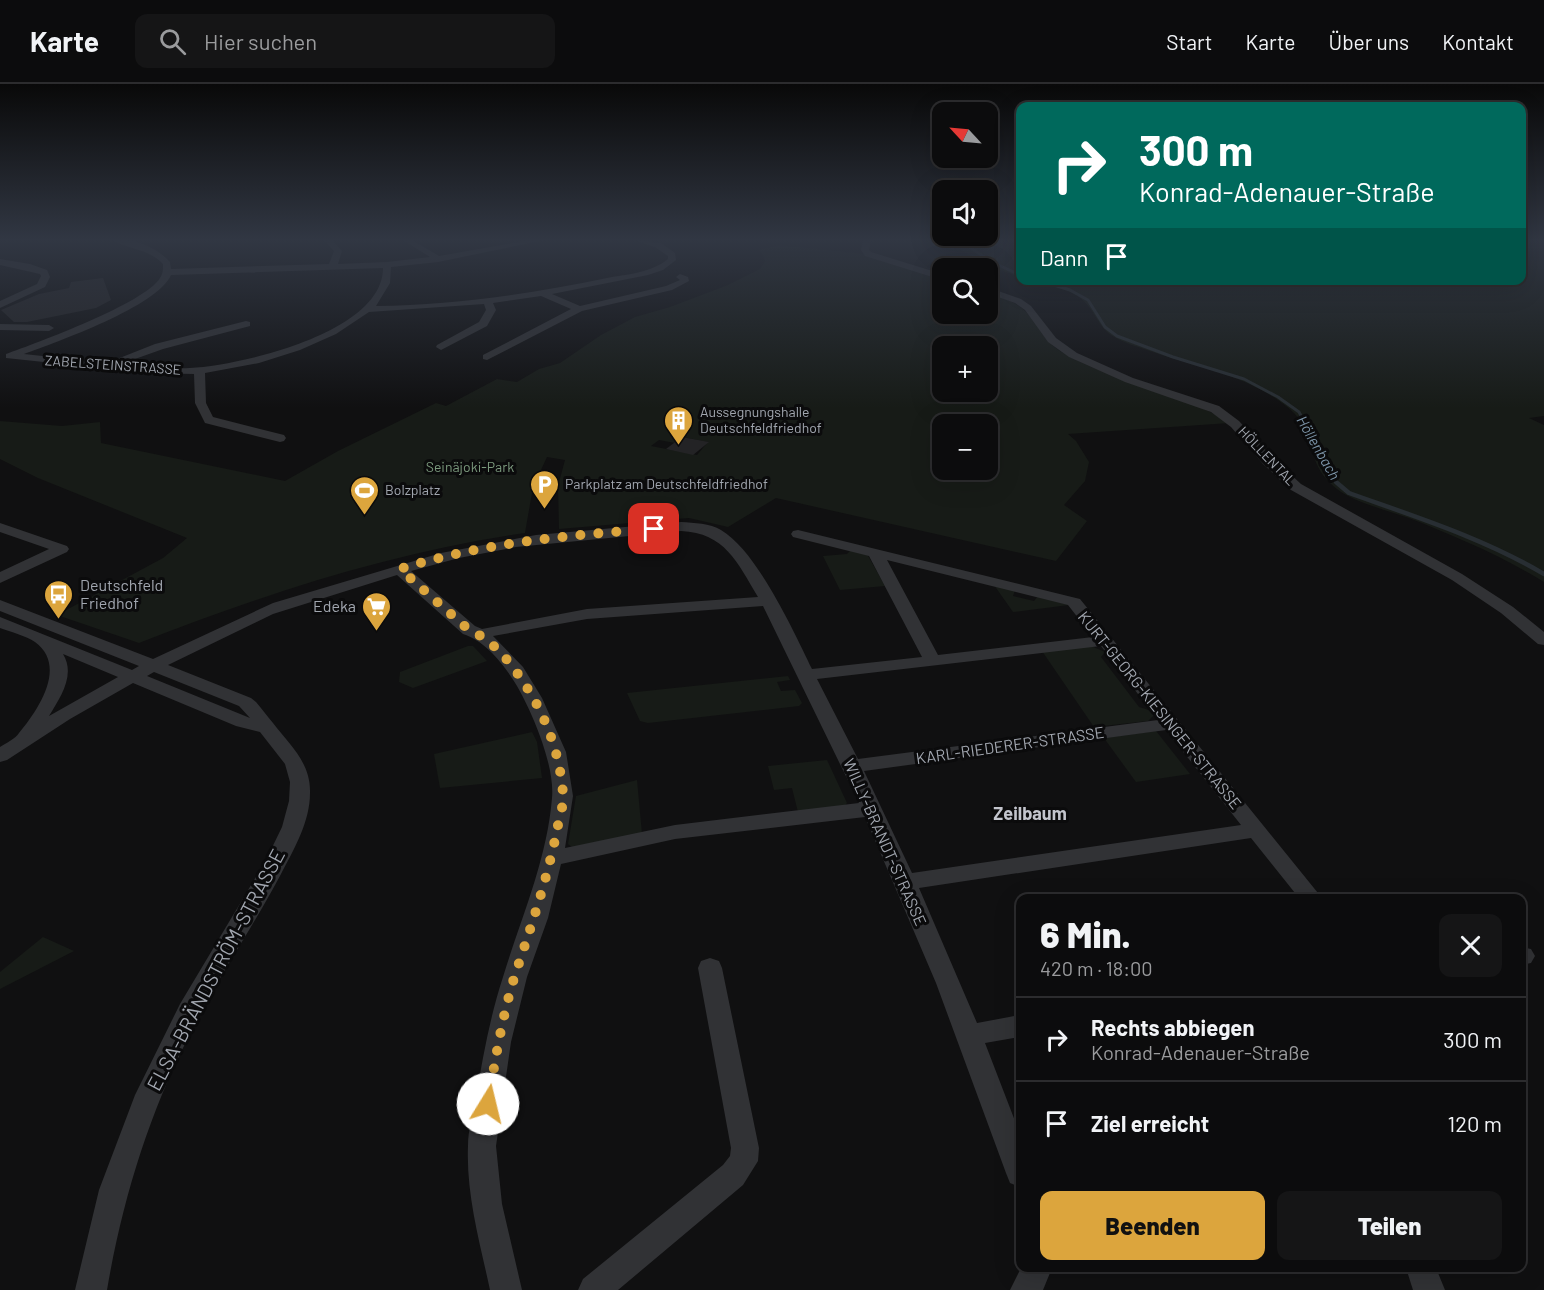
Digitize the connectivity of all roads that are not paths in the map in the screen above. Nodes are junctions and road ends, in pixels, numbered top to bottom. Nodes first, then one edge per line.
1 (18, 296) edge
2 (140, 296) edge
3 (380, 296) edge
4 (528, 296) edge
5 (549, 296) edge
6 (634, 296) edge
7 (1005, 296) edge
8 (488, 302) junction
9 (0, 305) edge
10 (368, 309) junction
11 (579, 309) junction
12 (246, 324) dead end
13 (0, 327) edge
14 (49, 328) dead end
15 (61, 329) dead end
16 (75, 330) junction
17 (441, 347) dead end
18 (487, 357) dead end
19 (5, 358) edge
20 (109, 366) junction
21 (200, 370) junction
22 (280, 438) dead end
23 (0, 527) edge
24 (798, 534) dead end
25 (62, 549) junction
26 (875, 553) junction
27 (79, 555) dead end
28 (400, 569) junction
29 (0, 578) edge
30 (766, 601) junction
31 (0, 605) edge
32 (0, 622) edge
33 (480, 634) junction
34 (39, 638) junction
35 (1544, 640) edge
36 (1104, 641) junction
37 (933, 661) junction
38 (154, 665) junction
39 (807, 675) junction
40 (132, 676) junction
41 (1170, 724) junction
42 (266, 728) junction
43 (26, 737) junction
44 (0, 756) edge
45 (851, 766) junction
46 (872, 809) junction
47 (1256, 830) junction
48 (552, 858) junction
49 (905, 882) junction
50 (1308, 894) edge
51 (710, 968) dead end
52 (1016, 1027) edge
53 (969, 1035) junction
54 (1016, 1162) edge
55 (1034, 1272) edge
56 (1421, 1272) edge
57 (91, 1290) edge
58 (506, 1290) edge
59 (594, 1290) edge
60 (1026, 1290) edge
61 (1428, 1290) edge

1 - 9 street
2 - 16 street
3 - 10 street, ZABELSTEINSTRASSE
4 - 8 street
5 - 11 street
6 - 11 street
7 - 35 street, HÖLLENTAL
8 - 10 street
8 - 17 street
10 - 21 street, ZABELSTEINSTRASSE
11 - 18 street
12 - 20 street
13 - 14 street
15 - 16 street
16 - 19 street
19 - 20 street, ZABELSTEINSTRASSE
20 - 21 street, ZABELSTEINSTRASSE
21 - 22 street
23 - 25 street
24 - 26 street, KURT-GEORG-KIESINGER-STRASSE
25 - 27 street
25 - 29 street
26 - 36 street, KURT-GEORG-KIESINGER-STRASSE
26 - 37 street
28 - 30 street, WILLY-BRANDT-STRASSE
28 - 33 street
28 - 38 street
30 - 33 street
30 - 39 street, WILLY-BRANDT-STRASSE
31 - 38 street, ELSA-BRÄNDSTRÖM-STRASSE
32 - 34 street
33 - 48 street
34 - 40 street
34 - 43 street
36 - 37 street
36 - 41 street, KURT-GEORG-KIESINGER-STRASSE
37 - 39 street
38 - 40 street
38 - 42 street, ELSA-BRÄNDSTRÖM-STRASSE
39 - 45 street, WILLY-BRANDT-STRASSE
40 - 42 street
40 - 43 street
41 - 45 street, KARL-RIEDERER-STRASSE
41 - 47 street, KURT-GEORG-KIESINGER-STRASSE
42 - 57 street, ELSA-BRÄNDSTRÖM-STRASSE
43 - 44 street
45 - 46 street, WILLY-BRANDT-STRASSE
46 - 48 street
46 - 49 street, WILLY-BRANDT-STRASSE
47 - 49 street
47 - 50 street, KURT-GEORG-KIESINGER-STRASSE
48 - 58 street
49 - 53 street, WILLY-BRANDT-STRASSE
51 - 59 street
52 - 53 street
53 - 54 street, WILLY-BRANDT-STRASSE
55 - 60 street
56 - 61 street

